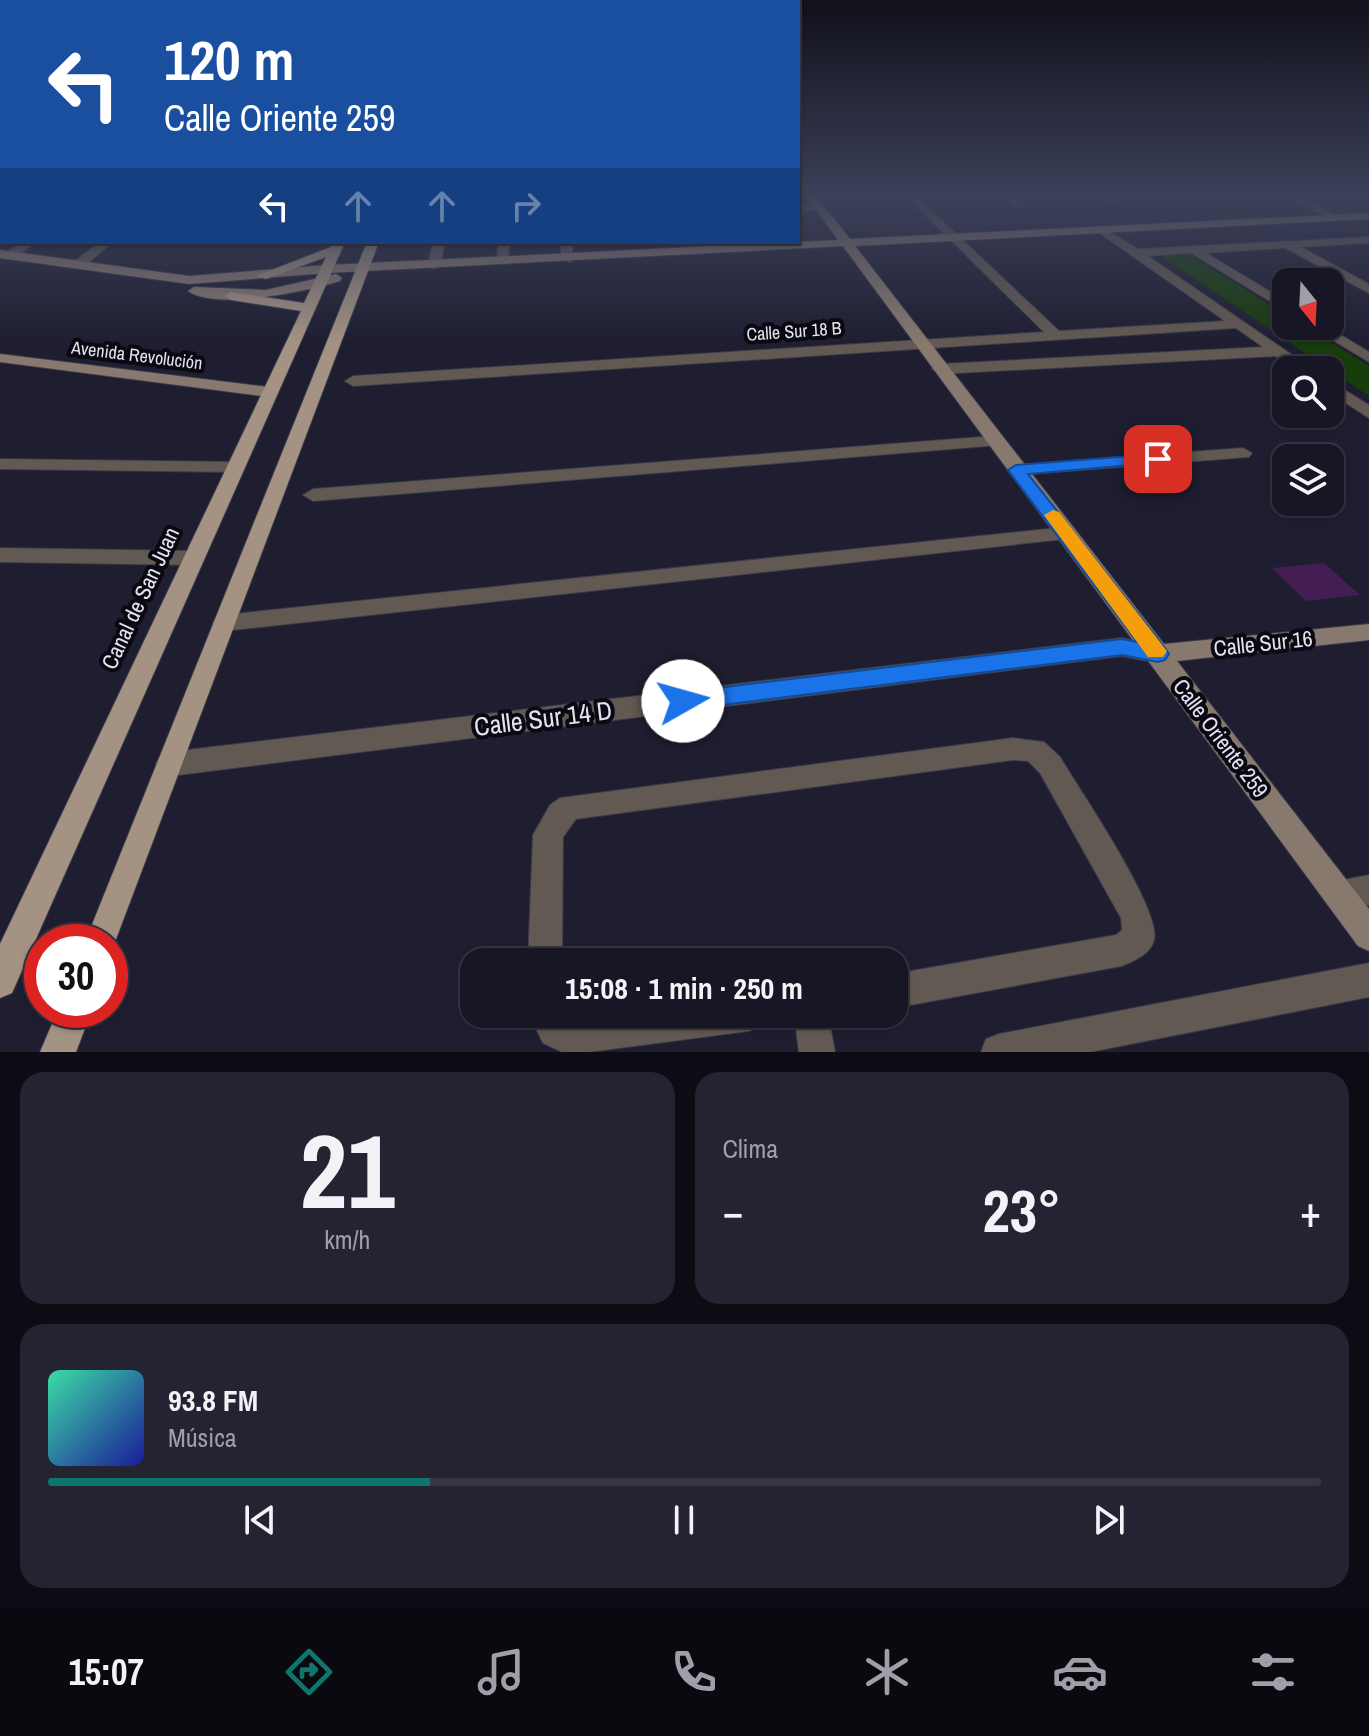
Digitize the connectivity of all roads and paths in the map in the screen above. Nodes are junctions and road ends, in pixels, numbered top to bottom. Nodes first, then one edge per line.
1 (25, 245) edge
2 (103, 245) edge
3 (372, 245) edge
4 (438, 245) edge
5 (504, 245) edge
6 (567, 245) edge
7 (764, 245) edge
8 (850, 245) edge
9 (961, 245) edge
10 (1125, 245) edge
11 (1286, 245) edge
12 (1288, 245) edge
13 (337, 246) edge
14 (707, 246) edge
15 (642, 248) edge
16 (1194, 250) junction
17 (1137, 253) junction
18 (3, 258) edge
19 (567, 259) junction
20 (503, 261) junction
21 (78, 265) junction
22 (434, 265) junction
23 (362, 269) junction
24 (262, 276) junction
25 (323, 276) junction
26 (242, 279) junction
27 (1369, 289) edge
28 (231, 296) junction
29 (1272, 298) edge
30 (309, 308) junction
31 (1237, 324) junction
32 (1055, 335) junction
33 (1339, 340) edge
34 (920, 343) junction
35 (1278, 351) junction
36 (1285, 356) edge
37 (0, 358) edge
38 (1369, 358) edge
39 (940, 369) junction
40 (353, 381) dead end
41 (269, 392) junction
42 (1344, 396) edge
43 (1369, 413) edge
44 (994, 441) junction
45 (1243, 453) dead end
46 (0, 464) edge
47 (235, 467) junction
48 (1016, 470) junction
49 (313, 495) dead end
50 (1067, 533) junction
51 (0, 555) edge
52 (194, 558) junction
53 (224, 623) junction
54 (1369, 632) edge
55 (1158, 654) junction
56 (170, 764) junction
57 (1354, 892) edge
58 (108, 924) edge
59 (1369, 935) edge
60 (545, 948) edge
61 (1369, 980) edge
62 (0, 981) edge
63 (908, 988) edge
64 (68, 1028) edge
65 (553, 1028) edge
66 (639, 1028) edge
67 (813, 1028) edge
68 (58, 1052) edge
69 (817, 1052) edge
70 (999, 1052) edge

1 - 18 street
2 - 21 street
3 - 23 main road
4 - 22 street
5 - 20 street
6 - 19 street
7 - 14 street
8 - 34 street, Calle Oriente 259
9 - 32 street
10 - 17 street
11 - 16 street
12 - 27 street
13 - 24 main road
13 - 25 main road, Canal de San Juan
14 - 15 street
15 - 19 street
16 - 17 street
16 - 29 street
17 - 31 street
18 - 21 street
18 - 28 street
19 - 20 street
20 - 22 street
21 - 26 street
22 - 23 street
23 - 25 street
23 - 53 main road
24 - 25 street
24 - 26 street
25 - 28 street
25 - 30 main road, Canal de San Juan
26 - 28 street
28 - 30 main road
30 - 41 main road, Canal de San Juan
31 - 32 street, Calle Sur 18 B
31 - 35 street
32 - 34 street, Calle Sur 18 B
33 - 38 street
34 - 39 street, Calle Oriente 259
34 - 40 street, Calle Sur 18 B
35 - 36 street
35 - 39 street
37 - 41 street, Avenida Revolución
39 - 44 street, Calle Oriente 259
41 - 47 main road, Canal de San Juan
42 - 43 street
44 - 48 street, Calle Oriente 259
44 - 49 street
45 - 48 street
46 - 47 street
47 - 52 main road, Canal de San Juan
48 - 50 street, Calle Oriente 259
50 - 53 street
50 - 55 street, Calle Oriente 259
51 - 52 street
52 - 62 main road, Canal de San Juan
53 - 56 main road
54 - 55 street, Calle Sur 16
55 - 56 street, Calle Sur 14 D
55 - 57 street, Calle Oriente 259
56 - 58 main road
57 - 59 street, Calle Oriente 259
60 - 63 street
61 - 70 street
64 - 68 main road
65 - 66 street
67 - 69 street

